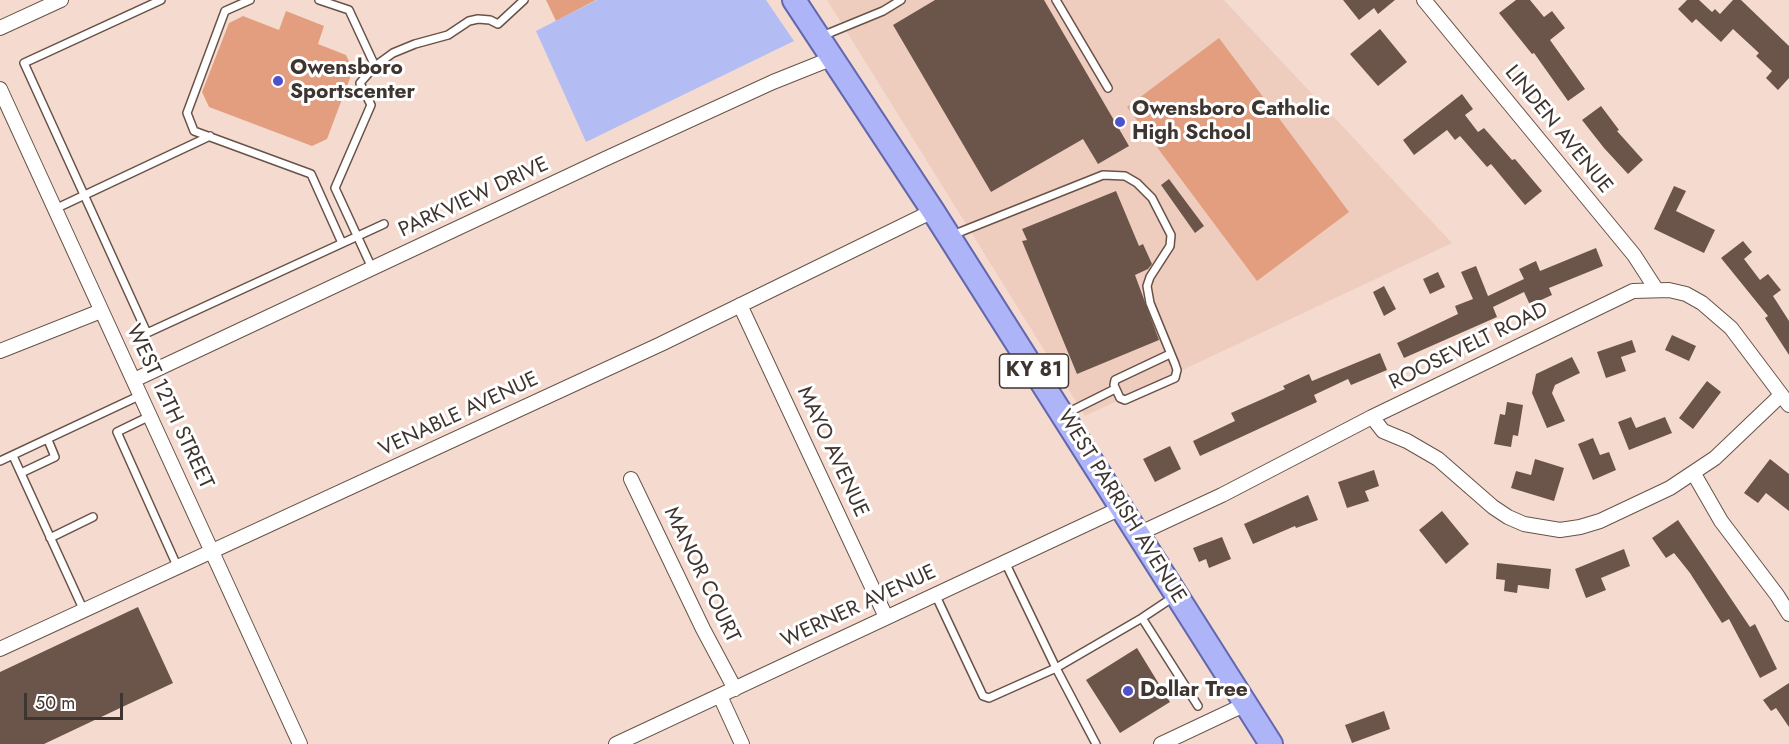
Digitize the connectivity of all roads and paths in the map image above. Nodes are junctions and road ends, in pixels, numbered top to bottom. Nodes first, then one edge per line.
1 (61, 0) edge
2 (161, 0) edge
3 (250, 0) edge
4 (320, 0) edge
5 (524, 0) edge
6 (794, 0) edge
7 (901, 0) edge
8 (1056, 0) edge
9 (1424, 0) edge
10 (0, 28) edge
11 (819, 37) junction
12 (833, 58) junction
13 (375, 66) junction
14 (1108, 88) dead end
15 (0, 89) edge
16 (210, 136) junction
17 (84, 195) junction
18 (55, 209) junction
19 (933, 211) junction
20 (384, 224) dead end
21 (357, 236) junction
22 (950, 238) junction
23 (342, 243) junction
24 (372, 268) junction
25 (1656, 289) junction
26 (740, 305) junction
27 (101, 311) junction
28 (0, 351) edge
29 (1170, 354) junction
30 (134, 380) junction
31 (1115, 389) junction
32 (141, 395) junction
33 (1785, 401) edge
34 (150, 416) junction
35 (1063, 416) junction
36 (1372, 417) junction
37 (48, 440) junction
38 (13, 456) junction
39 (0, 461) edge
40 (21, 473) junction
41 (1694, 474) junction
42 (632, 479) dead end
43 (1121, 508) junction
44 (93, 517) dead end
45 (1138, 534) junction
46 (50, 537) junction
47 (213, 552) junction
48 (1005, 562) junction
49 (178, 568) junction
50 (935, 594) junction
51 (1177, 595) junction
52 (84, 611) junction
53 (1789, 614) edge
54 (886, 617) junction
55 (1142, 618) junction
56 (0, 649) edge
57 (1056, 668) junction
58 (735, 689) junction
59 (720, 696) junction
60 (1246, 704) junction
61 (1198, 706) dead end
62 (300, 744) edge
63 (616, 744) edge
64 (742, 744) edge
65 (1096, 744) edge
66 (1161, 744) edge
67 (1271, 744) edge

1 - 10 street
2 - 17 lane
3 - 16 lane
4 - 13 lane
5 - 13 lane
6 - 11 main road, WEST PARRISH AVENUE / KY 81
7 - 11 lane
8 - 14 lane
9 - 25 street, LINDEN AVENUE
11 - 12 main road, WEST PARRISH AVENUE / KY 81
12 - 19 main road, WEST PARRISH AVENUE / KY 81
12 - 24 street, PARKVIEW DRIVE
13 - 21 lane
15 - 18 street, WEST 12TH STREET
16 - 17 lane
16 - 23 lane
17 - 18 lane
17 - 23 lane
18 - 27 street, WEST 12TH STREET
19 - 22 main road, WEST PARRISH AVENUE / KY 81
19 - 26 street, VENABLE AVENUE
20 - 21 lane
21 - 23 lane
21 - 24 lane
22 - 29 lane
22 - 35 main road, WEST PARRISH AVENUE / KY 81
24 - 30 street, PARKVIEW DRIVE
25 - 33 street, ROOSEVELT ROAD
25 - 36 street, ROOSEVELT ROAD
26 - 47 street, VENABLE AVENUE
26 - 54 street, MAYO AVENUE
27 - 28 street
27 - 30 street, WEST 12TH STREET
29 - 31 lane
29 - 31 lane
30 - 32 street, WEST 12TH STREET
31 - 35 lane
32 - 34 street, WEST 12TH STREET
32 - 37 lane
33 - 41 street
34 - 47 street, WEST 12TH STREET
34 - 49 lane
35 - 43 main road, WEST PARRISH AVENUE / KY 81
36 - 41 street
36 - 45 street, ROOSEVELT ROAD
37 - 38 lane
37 - 40 lane
38 - 39 lane
38 - 40 lane
40 - 46 lane
41 - 53 street
42 - 58 street, MANOR COURT
43 - 45 main road, WEST PARRISH AVENUE / KY 81
43 - 48 street, WERNER AVENUE
44 - 46 lane
45 - 51 main road, WEST PARRISH AVENUE / KY 81
46 - 52 lane
47 - 49 street, VENABLE AVENUE
47 - 62 street, WEST 12TH STREET
48 - 50 street, WERNER AVENUE
48 - 57 lane
49 - 52 street, VENABLE AVENUE
50 - 54 street, WERNER AVENUE
50 - 57 lane
51 - 55 lane
51 - 60 main road, WEST PARRISH AVENUE / KY 81
52 - 56 street, VENABLE AVENUE
54 - 58 street, WERNER AVENUE
55 - 57 lane
55 - 61 lane
57 - 65 lane
58 - 59 street, WERNER AVENUE
59 - 63 street, WERNER AVENUE
59 - 64 street
60 - 66 street
60 - 67 main road, WEST PARRISH AVENUE / KY 81

